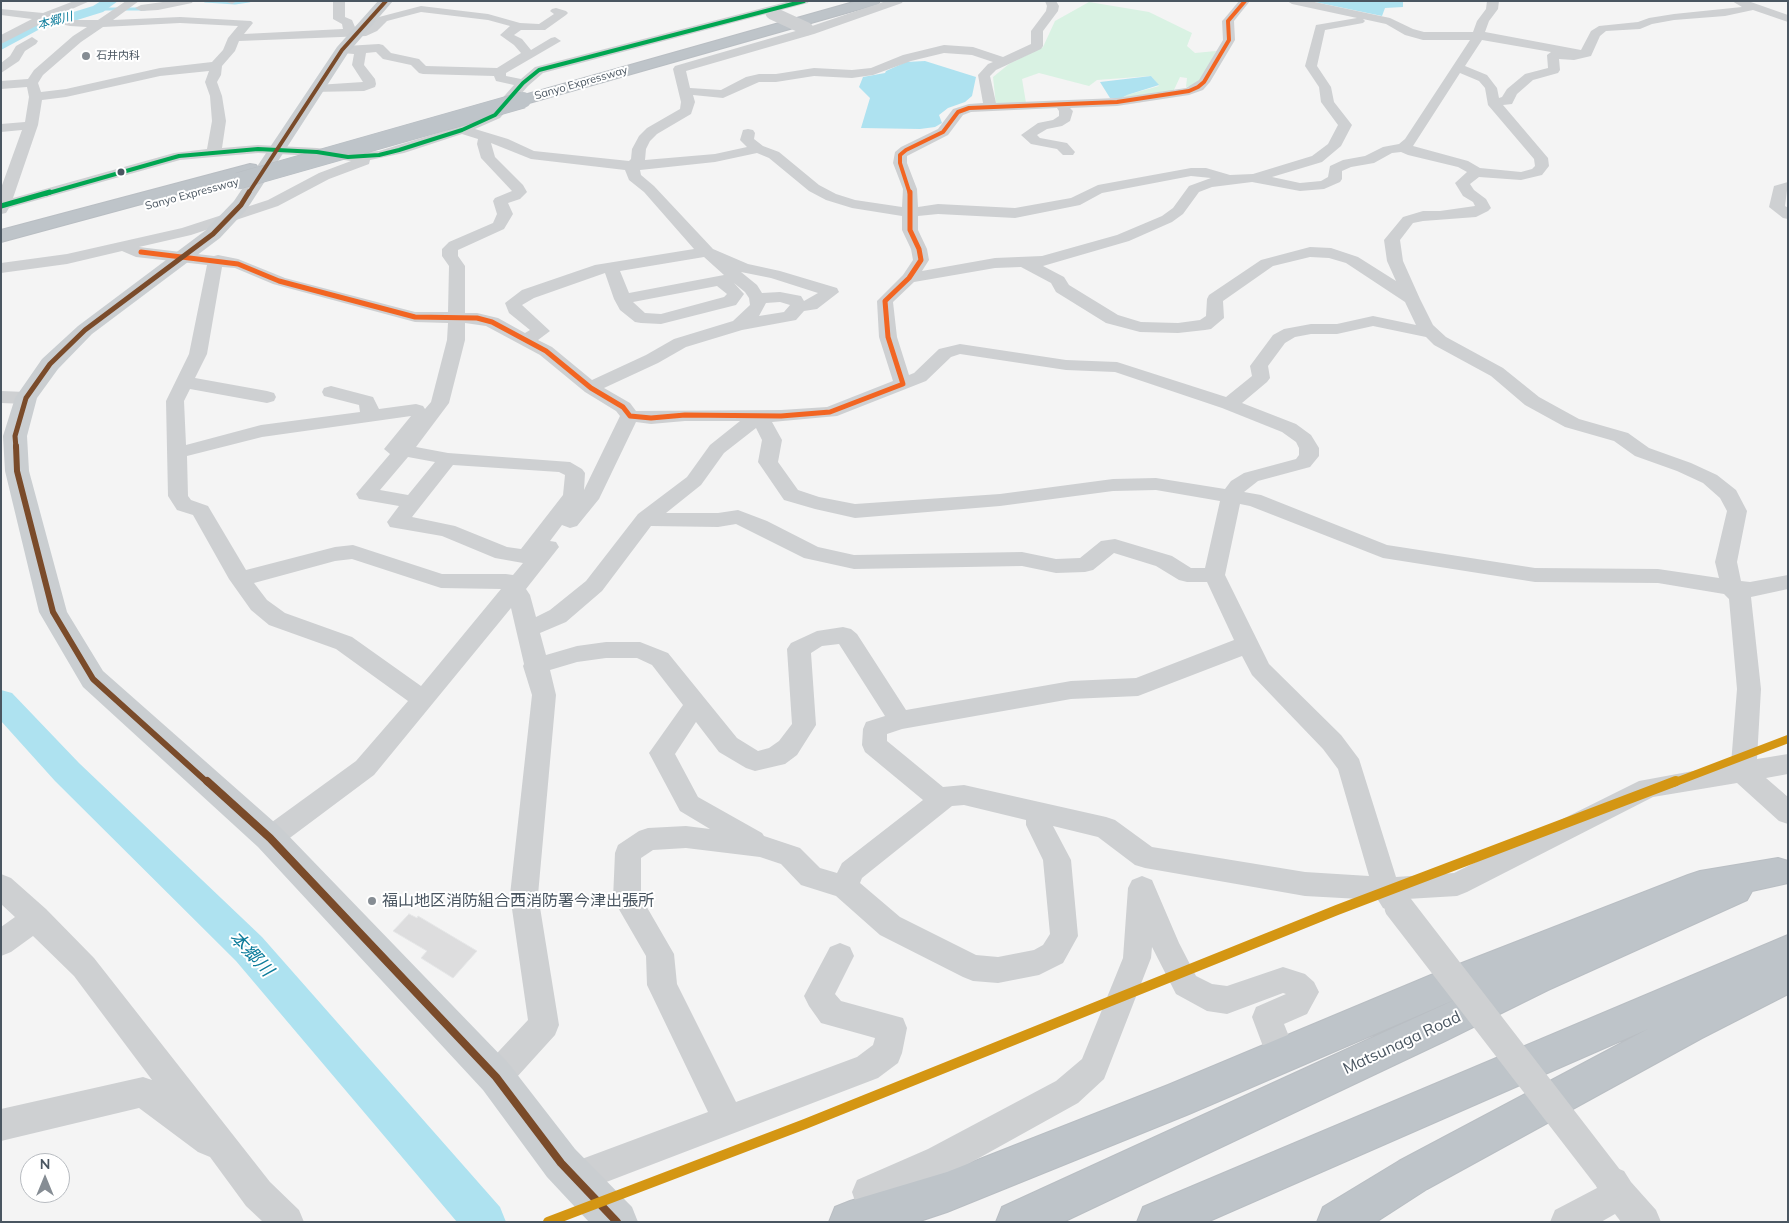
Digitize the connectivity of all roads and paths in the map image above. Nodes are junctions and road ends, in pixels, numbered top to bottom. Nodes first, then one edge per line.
1 (85, 1) edge
2 (134, 1) edge
3 (188, 1) edge
4 (339, 1) edge
5 (386, 1) edge
6 (471, 1) edge
7 (755, 1) edge
8 (784, 1) edge
9 (804, 1) edge
10 (849, 1) edge
11 (872, 1) edge
12 (898, 1) edge
13 (1050, 1) edge
14 (1256, 1) edge
15 (1292, 1) edge
16 (1493, 1) edge
17 (1736, 1) edge
18 (47, 2) edge
19 (1750, 4) edge
20 (1241, 5) edge
21 (120, 9) junction
22 (556, 11) dead end
23 (1788, 11) edge
24 (1, 12) edge
25 (57, 12) junction
26 (770, 12) junction
27 (452, 13) junction
28 (1774, 15) junction
29 (44, 18) junction
30 (1379, 18) junction
31 (1788, 19) edge
32 (97, 24) junction
33 (516, 26) junction
34 (809, 30) junction
35 (1478, 36) junction
36 (234, 38) junction
37 (1, 40) edge
38 (390, 40) dead end
39 (32, 41) dead end
40 (555, 41) dead end
41 (353, 44) junction
42 (379, 48) junction
43 (528, 54) junction
44 (1581, 54) junction
45 (1003, 61) junction
46 (216, 65) junction
47 (1458, 68) junction
48 (1, 69) edge
49 (500, 72) junction
50 (1, 75) edge
51 (35, 78) junction
52 (1, 85) edge
53 (317, 89) junction
54 (526, 91) junction
55 (685, 91) junction
56 (36, 97) junction
57 (1493, 102) junction
58 (1061, 104) junction
59 (990, 107) junction
60 (31, 125) junction
61 (4, 128) edge
62 (462, 130) junction
63 (748, 133) dead end
64 (486, 137) junction
65 (1403, 147) junction
66 (758, 149) junction
67 (276, 150) junction
68 (214, 152) junction
69 (1068, 152) dead end
70 (379, 155) junction
71 (632, 166) junction
72 (1476, 172) junction
73 (1252, 178) junction
74 (1230, 179) junction
75 (1788, 186) edge
76 (2, 207) edge
77 (910, 213) junction
78 (1788, 215) edge
79 (227, 220) junction
80 (6, 239) edge
81 (124, 247) junction
82 (707, 252) junction
83 (185, 256) junction
84 (218, 260) junction
85 (1026, 262) junction
86 (1, 268) edge
87 (611, 268) junction
88 (909, 278) junction
89 (728, 281) junction
90 (757, 298) junction
91 (622, 299) junction
92 (1412, 300) junction
93 (799, 306) junction
94 (458, 318) junction
95 (661, 319) junction
96 (738, 325) junction
97 (1432, 333) junction
98 (526, 340) junction
99 (680, 342) junction
100 (184, 381) junction
101 (903, 384) junction
102 (591, 388) junction
103 (331, 392) dead end
104 (268, 397) dead end
105 (14, 398) edge
106 (1229, 404) junction
107 (369, 416) junction
108 (630, 416) junction
109 (759, 416) junction
110 (403, 451) junction
111 (177, 454) junction
112 (448, 459) junction
113 (1231, 496) junction
114 (413, 502) junction
115 (645, 519) junction
116 (538, 560) junction
117 (1214, 575) junction
118 (240, 579) junction
119 (1788, 582) edge
120 (514, 588) junction
121 (1732, 588) junction
122 (527, 630) junction
123 (1248, 644) junction
124 (535, 666) junction
125 (423, 700) junction
126 (696, 704) junction
127 (900, 720) junction
128 (1788, 764) edge
129 (1747, 777) junction
130 (941, 800) junction
131 (1040, 812) junction
132 (1788, 814) edge
133 (270, 838) junction
134 (760, 846) junction
135 (1145, 857) junction
136 (1783, 869) edge
137 (1, 886) edge
138 (845, 887) junction
139 (1142, 888) junction
140 (1392, 898) junction
141 (36, 918) junction
142 (1, 943) edge
143 (1788, 951) edge
144 (840, 956) dead end
145 (1788, 976) edge
146 (1283, 1045) junction
147 (496, 1077) junction
148 (728, 1120) junction
149 (1, 1125) edge
150 (230, 1156) junction
151 (575, 1178) junction
152 (1616, 1188) junction
153 (863, 1218) edge
154 (287, 1222) edge
155 (617, 1222) edge
156 (1017, 1222) edge
157 (1158, 1222) edge
158 (1338, 1222) edge
159 (1567, 1222) edge
160 (1644, 1222) edge

1 - 25 street
2 - 21 street
3 - 21 street
4 - 41 street
5 - 41 main road
6 - 27 street
7 - 26 street
8 - 26 street
9 - 26 street
10 - 54 highway, Sanyo Expressway
11 - 54 highway, Sanyo Expressway
12 - 34 street
13 - 45 street
14 - 20 street
15 - 30 street
16 - 35 street
17 - 19 street
18 - 25 street
19 - 28 street
19 - 44 street
20 - 58 street
21 - 32 street
22 - 33 street
23 - 28 street
24 - 29 street
25 - 29 street
26 - 34 street, bridge
26 - 54 street
27 - 33 street
27 - 41 street
28 - 31 street
29 - 32 street
29 - 37 street
30 - 35 street
30 - 73 street
32 - 36 street
32 - 51 street
33 - 43 street
34 - 55 street
35 - 44 street
35 - 47 street
36 - 41 street
36 - 46 street
38 - 42 street
39 - 48 street
40 - 43 street
41 - 42 street
41 - 53 main road
41 - 53 street
42 - 49 street
43 - 49 street
44 - 57 street
45 - 55 street
45 - 59 street
46 - 56 street
46 - 68 street
47 - 57 street
47 - 65 street
49 - 54 street
50 - 51 street
51 - 52 street
51 - 56 street
53 - 67 main road
54 - 62 street
54 - 80 highway, Sanyo Expressway, bridge
55 - 71 street
56 - 60 street
57 - 72 street
58 - 59 street
58 - 69 street
59 - 77 street
60 - 61 street
60 - 76 street
62 - 64 street
62 - 70 street
63 - 66 street
64 - 71 street
64 - 94 street
65 - 72 street
65 - 73 street
66 - 71 street
66 - 77 street
67 - 68 street
67 - 70 street
67 - 79 main road
68 - 76 street
70 - 79 street
71 - 82 street
72 - 92 street
73 - 74 street
74 - 77 street
74 - 85 street
75 - 78 street
77 - 88 street
79 - 81 street
79 - 83 main road
81 - 83 street
81 - 86 street
82 - 87 street
82 - 89 street
82 - 93 street
83 - 84 street
83 - 105 main road
84 - 94 street
84 - 100 street
85 - 88 street
85 - 92 street
87 - 91 street
87 - 98 street
88 - 101 street
89 - 90 street
89 - 91 street
89 - 95 street
90 - 93 street
90 - 96 street
91 - 95 street
92 - 97 street
93 - 96 street
94 - 98 street
94 - 110 street
95 - 99 street
96 - 99 street
97 - 106 street
97 - 121 street
98 - 102 street
99 - 102 street
100 - 104 street
100 - 111 street
101 - 106 street
101 - 109 street
102 - 108 street
103 - 107 street
105 - 133 main road
106 - 113 street
107 - 110 street
107 - 111 street
108 - 109 street
108 - 116 street
109 - 113 street
109 - 115 street
110 - 112 street
110 - 114 street
111 - 118 street
112 - 114 street
112 - 116 street
113 - 117 street
113 - 121 street
114 - 116 street
115 - 117 street
115 - 122 street
116 - 120 street
117 - 123 street
118 - 120 street
118 - 125 street
119 - 121 street
120 - 122 street
120 - 125 street
121 - 129 street
122 - 124 street
123 - 127 street
123 - 140 street
124 - 126 street
124 - 147 street
125 - 133 street
126 - 127 street
126 - 134 street
127 - 130 street
128 - 129 street
129 - 132 street
129 - 140 street
130 - 131 street
130 - 138 street
131 - 135 street
131 - 138 street
133 - 147 main road
134 - 138 street
134 - 148 street
135 - 139 street
135 - 140 street
136 - 146 highway
136 - 156 highway, Matsunaga Road
137 - 141 street
139 - 146 street
139 - 153 street
140 - 152 street, bridge
141 - 142 street
141 - 150 street
143 - 157 highway
144 - 148 street
145 - 158 highway
146 - 153 highway
147 - 151 main road
148 - 151 street
149 - 150 street
150 - 154 street
151 - 155 main road
152 - 159 street
152 - 160 street

